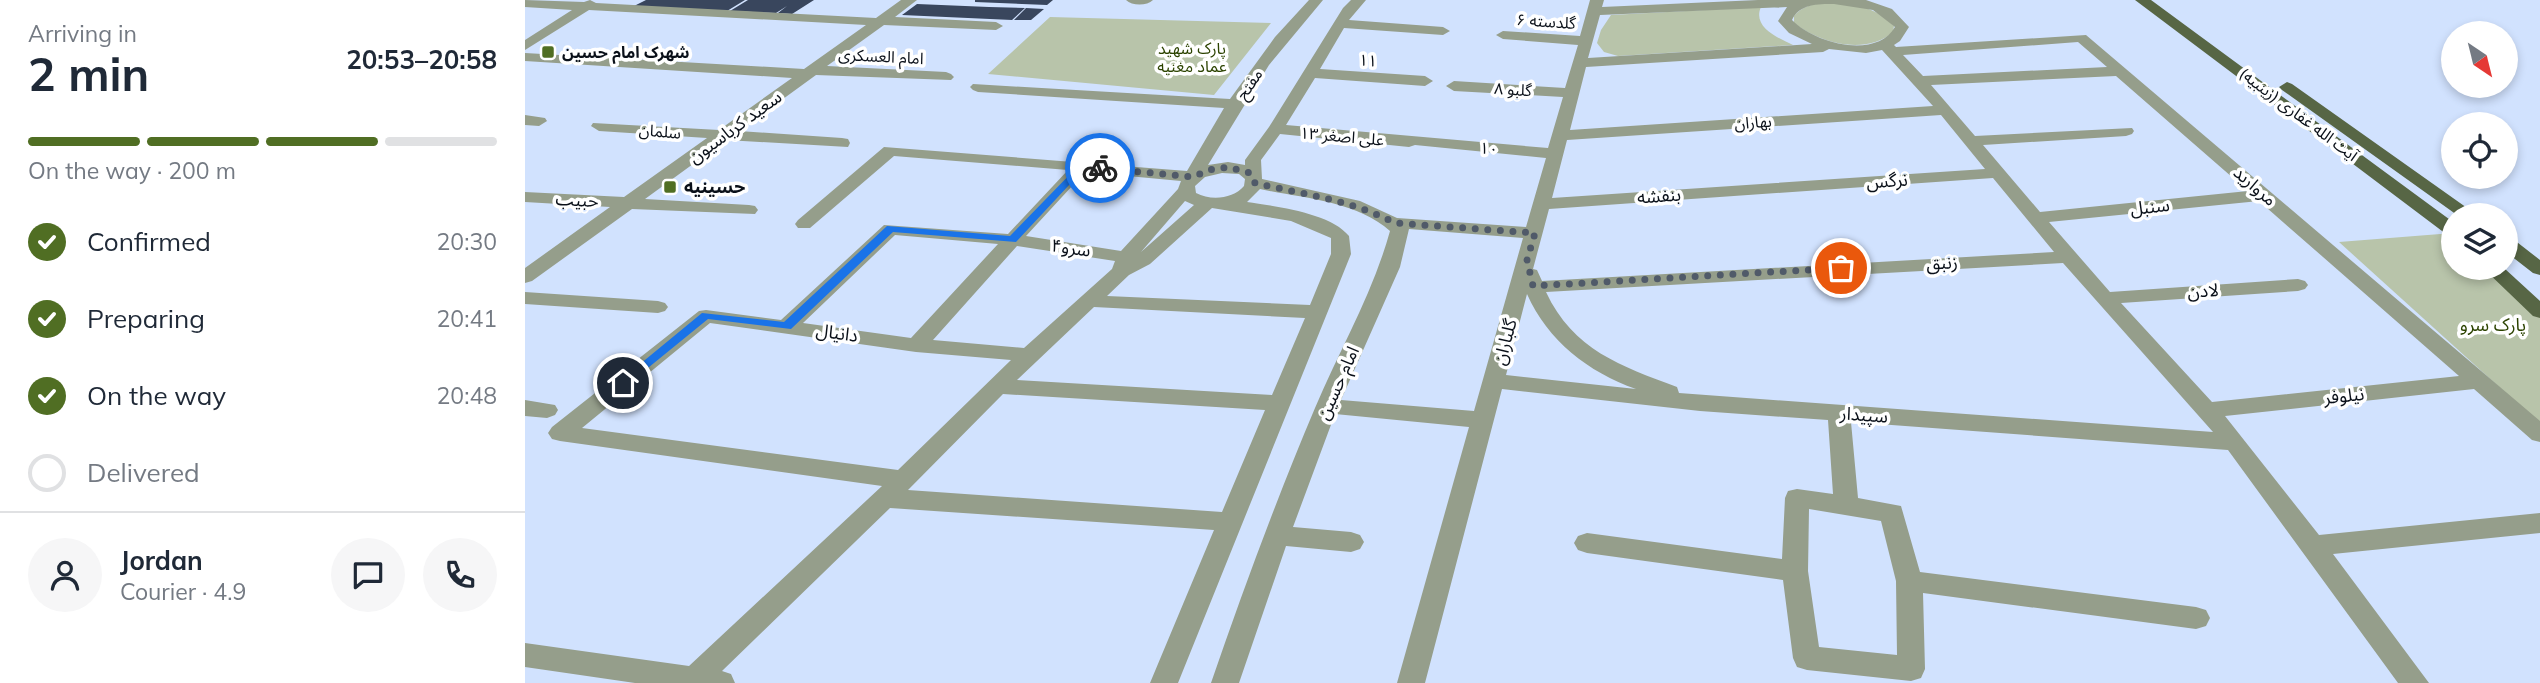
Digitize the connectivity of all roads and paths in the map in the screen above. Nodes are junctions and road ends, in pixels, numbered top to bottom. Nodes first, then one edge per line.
1 (910, 0) edge
2 (1133, 0) edge
3 (1146, 0) edge
4 (1316, 0) edge
5 (1359, 0) edge
6 (2142, 0) edge
7 (2164, 0) edge
8 (1813, 2) edge
9 (1863, 2) edge
10 (525, 3) edge
11 (593, 3) edge
12 (1595, 6) edge
13 (880, 22) junction
14 (1340, 24) junction
15 (996, 26) dead end
16 (1443, 31) dead end
17 (1503, 36) dead end
18 (1587, 41) junction
19 (525, 46) edge
20 (1839, 47) junction
21 (1889, 48) junction
22 (525, 57) edge
23 (1581, 63) junction
24 (2120, 71) junction
25 (810, 72) junction
26 (1308, 73) junction
27 (946, 77) dead end
28 (1425, 81) dead end
29 (1919, 81) junction
30 (1454, 86) dead end
31 (978, 87) dead end
32 (1573, 93) junction
33 (1235, 104) junction
34 (1945, 110) junction
35 (599, 126) dead end
36 (1276, 129) junction
37 (2126, 131) dead end
38 (721, 137) junction
39 (1971, 141) junction
40 (1415, 142) joint
41 (842, 144) dead end
42 (1559, 144) junction
43 (1081, 166) junction
44 (1998, 173) junction
45 (1254, 180) junction
46 (1189, 184) junction
47 (1775, 188) joint
48 (2265, 195) junction
49 (525, 197) edge
50 (629, 203) junction
51 (1213, 203) junction
52 (2451, 203) edge
53 (1542, 204) junction
54 (749, 210) dead end
55 (2035, 218) junction
56 (2441, 221) edge
57 (1395, 223) junction
58 (804, 224) dead end
59 (1535, 233) junction
60 (1013, 240) junction
61 (2518, 253) edge
62 (2068, 257) junction
63 (1527, 260) junction
64 (1124, 264) junction
65 (2540, 270) edge
66 (525, 276) edge
67 (2506, 280) edge
68 (2298, 285) dead end
69 (1533, 286) junction
70 (525, 298) edge
71 (2108, 298) junction
72 (1091, 300) junction
73 (658, 307) dead end
74 (1318, 312) junction
75 (2540, 312) edge
76 (787, 326) junction
77 (916, 345) junction
78 (1029, 355) junction
79 (1494, 381) junction
80 (2480, 381) junction
81 (999, 386) junction
82 (1280, 403) junction
83 (1700, 403) junction
84 (1327, 406) junction
85 (2209, 410) junction
86 (1839, 413) junction
87 (1483, 420) junction
88 (2540, 434) edge
89 (2235, 442) junction
90 (903, 480) junction
91 (885, 498) junction
92 (1846, 506) junction
93 (1231, 522) junction
94 (2540, 523) edge
95 (1277, 535) junction
96 (1351, 542) dead end
97 (1587, 543) dead end
98 (2312, 546) junction
99 (1795, 571) junction
100 (1909, 581) junction
101 (2196, 618) dead end
102 (525, 655) edge
103 (702, 682) edge
104 (1164, 683) edge
105 (1225, 683) edge
106 (1411, 683) edge
107 (2415, 683) edge

1 - 13 street, سعید کرباسیون
2 - 3 street
4 - 33 street, مفتح
5 - 14 street
6 - 56 main road, آیت الله غفاری (زینبیه)
7 - 52 main road, آیت الله غفاری (زینبیه)
8 - 9 street
8 - 12 street
8 - 20 street
9 - 21 street
10 - 11 street
11 - 13 street
11 - 19 street
12 - 18 street, گلباران
13 - 15 street
13 - 25 street, سعید کرباسیون
14 - 16 street
14 - 26 street
17 - 18 street, گلدسته ۶
18 - 23 street, گلباران
20 - 21 street, مروارید
20 - 23 street, مروارید
21 - 24 street, مروارید
21 - 29 street
22 - 25 street, سعید کرباسیون
23 - 32 street, گلباران
24 - 29 street
24 - 48 street, مروارید
25 - 27 street, امام العسکری
25 - 38 street, سعید کرباسیون
26 - 28 street, ۱۱
26 - 36 street
29 - 34 street
30 - 32 street, گلبو ۸
31 - 33 street
32 - 42 street, گلباران
33 - 46 street, مفتح
34 - 39 street
34 - 42 street, بهاران
35 - 38 street, سلمان
36 - 40 street, علی اصغر ۱۳
36 - 45 street
37 - 39 street
38 - 41 street, سلمان
38 - 50 street, سعید کرباسیون
39 - 44 street
40 - 42 street, ۱۰
42 - 53 street, گلباران
43 - 46 street
43 - 58 street
43 - 60 street
44 - 47 street, نرگس
44 - 55 street
45 - 46 street
45 - 51 street
45 - 57 street
46 - 51 street
46 - 64 street, مفتح
47 - 53 street, بنفشه
48 - 55 street, سنبل
48 - 80 street, مروارید
49 - 50 street, حبیب
50 - 54 street, حبیب
50 - 66 street, سعید کرباسیون
51 - 64 street
51 - 74 street
53 - 59 street, گلباران
55 - 62 street
57 - 59 street
57 - 84 street, امام حسین
59 - 63 street, گلباران
60 - 64 street, سرو۴
60 - 76 street, سرو۴
60 - 77 street
61 - 65 main road
62 - 69 street, زنبق
62 - 71 street
63 - 69 street
63 - 79 street, گلباران
64 - 72 street
67 - 75 main road
68 - 71 street, لادن
69 - 83 street
70 - 73 street
71 - 85 street
72 - 74 street
72 - 78 street
74 - 82 street
76 - 77 street, دانیال
76 - 90 street, دانیال
77 - 78 street, دانیال
78 - 81 street
79 - 83 street, سپیدار
79 - 87 street, گلباران
80 - 85 street, نیلوفر
80 - 88 street, مروارید
81 - 82 street
81 - 90 street
82 - 93 street
83 - 86 street, سپیدار
84 - 87 street
84 - 95 street, امام حسین
85 - 89 street
86 - 89 street, سپیدار
86 - 92 street
87 - 106 street, گلباران
89 - 98 street
90 - 91 street
91 - 93 street
91 - 103 street
92 - 99 street
92 - 100 street
93 - 104 street
94 - 98 street
95 - 96 street
95 - 105 street, امام حسین
97 - 99 street
98 - 107 street
99 - 100 street
100 - 101 street
102 - 103 street

